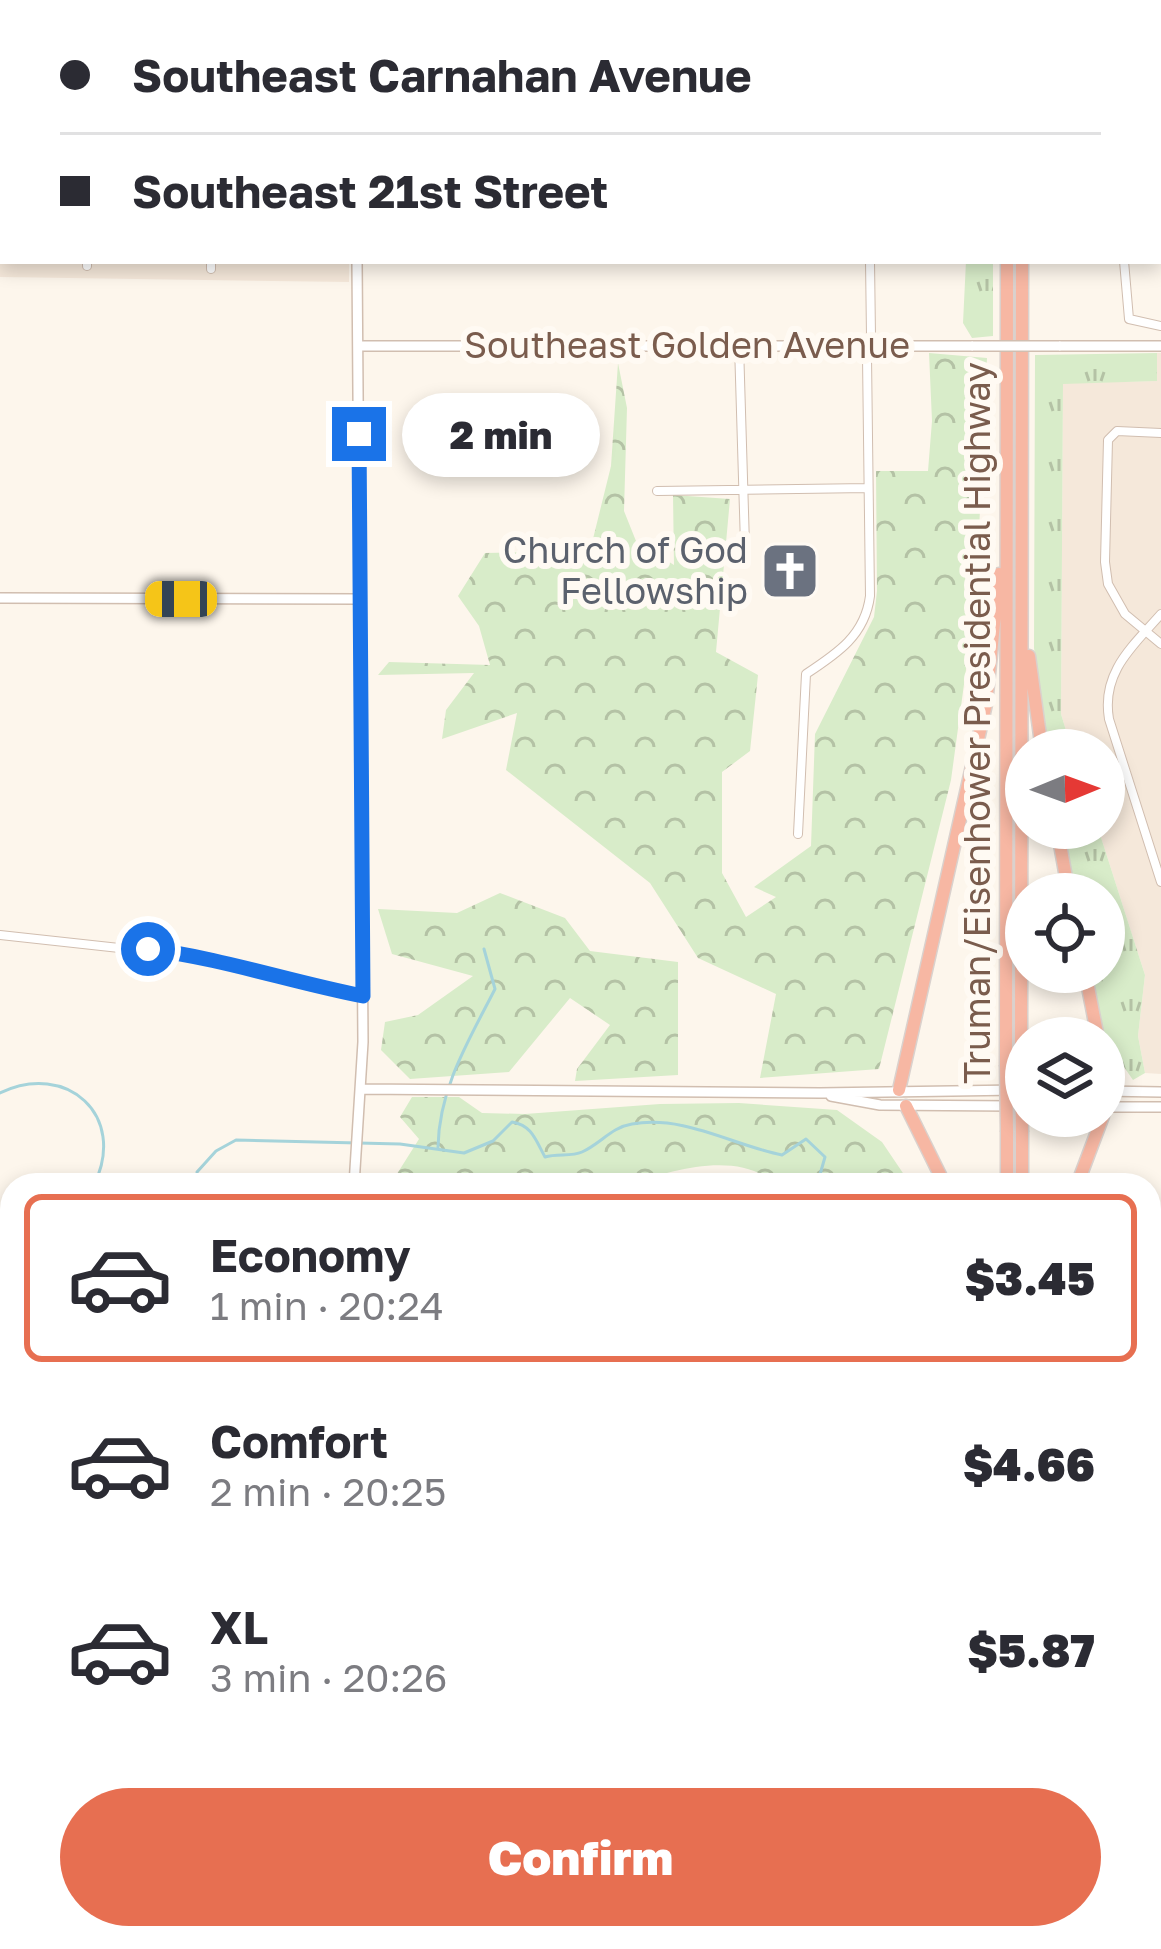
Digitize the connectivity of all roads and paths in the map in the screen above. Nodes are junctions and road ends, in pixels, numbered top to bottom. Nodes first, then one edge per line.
1 (357, 264) edge
2 (870, 264) edge
3 (1007, 264) edge
4 (1022, 264) edge
5 (1125, 264) edge
6 (1161, 326) edge
7 (739, 345) junction
8 (869, 345) junction
9 (358, 346) junction
10 (1161, 346) edge
11 (1161, 433) edge
12 (1007, 475) junction
13 (744, 487) junction
14 (868, 488) junction
15 (657, 491) dead end
16 (745, 545) dead end
17 (1022, 570) junction
18 (0, 598) edge
19 (361, 599) junction
20 (1161, 614) edge
21 (1146, 632) junction
22 (1161, 644) edge
23 (1039, 729) edge
24 (798, 834) dead end
25 (1161, 882) edge
26 (0, 935) edge
27 (363, 996) junction
28 (1013, 1017) edge
29 (1015, 1017) edge
30 (361, 1090) junction
31 (899, 1090) junction
32 (1005, 1090) edge
33 (1125, 1091) edge
34 (1161, 1092) edge
35 (820, 1093) junction
36 (906, 1106) junction
37 (1005, 1106) edge
38 (1161, 1107) edge
39 (1125, 1109) edge
40 (1013, 1137) edge
41 (1015, 1137) edge
42 (1094, 1137) edge
43 (354, 1173) edge
44 (939, 1173) edge
45 (1008, 1173) edge
46 (1020, 1173) edge
47 (1081, 1173) edge

1 - 9 street
2 - 8 street
3 - 12 highway, Truman/Eisenhower Presidential Highway
4 - 17 highway, Truman/Eisenhower Presidential Highway
5 - 6 street
7 - 8 street, Southeast Golden Avenue
7 - 9 street, Southeast Golden Avenue
7 - 13 street
8 - 10 street, Southeast Golden Avenue, bridge
8 - 14 street
9 - 19 street
11 - 21 street
12 - 28 highway, Truman/Eisenhower Presidential Highway
12 - 31 highway
13 - 14 street
13 - 15 street
13 - 16 street
14 - 24 street
17 - 23 highway
17 - 29 highway, Truman/Eisenhower Presidential Highway
18 - 19 street
19 - 27 street
20 - 21 street
21 - 22 street
21 - 25 street
26 - 27 street
27 - 30 street
30 - 35 street
30 - 43 street
31 - 32 street
31 - 35 street
31 - 36 street
33 - 34 street
35 - 36 street
36 - 37 street
36 - 44 highway
38 - 39 street
40 - 45 highway, Truman/Eisenhower Presidential Highway
41 - 46 highway, Truman/Eisenhower Presidential Highway
42 - 47 highway

